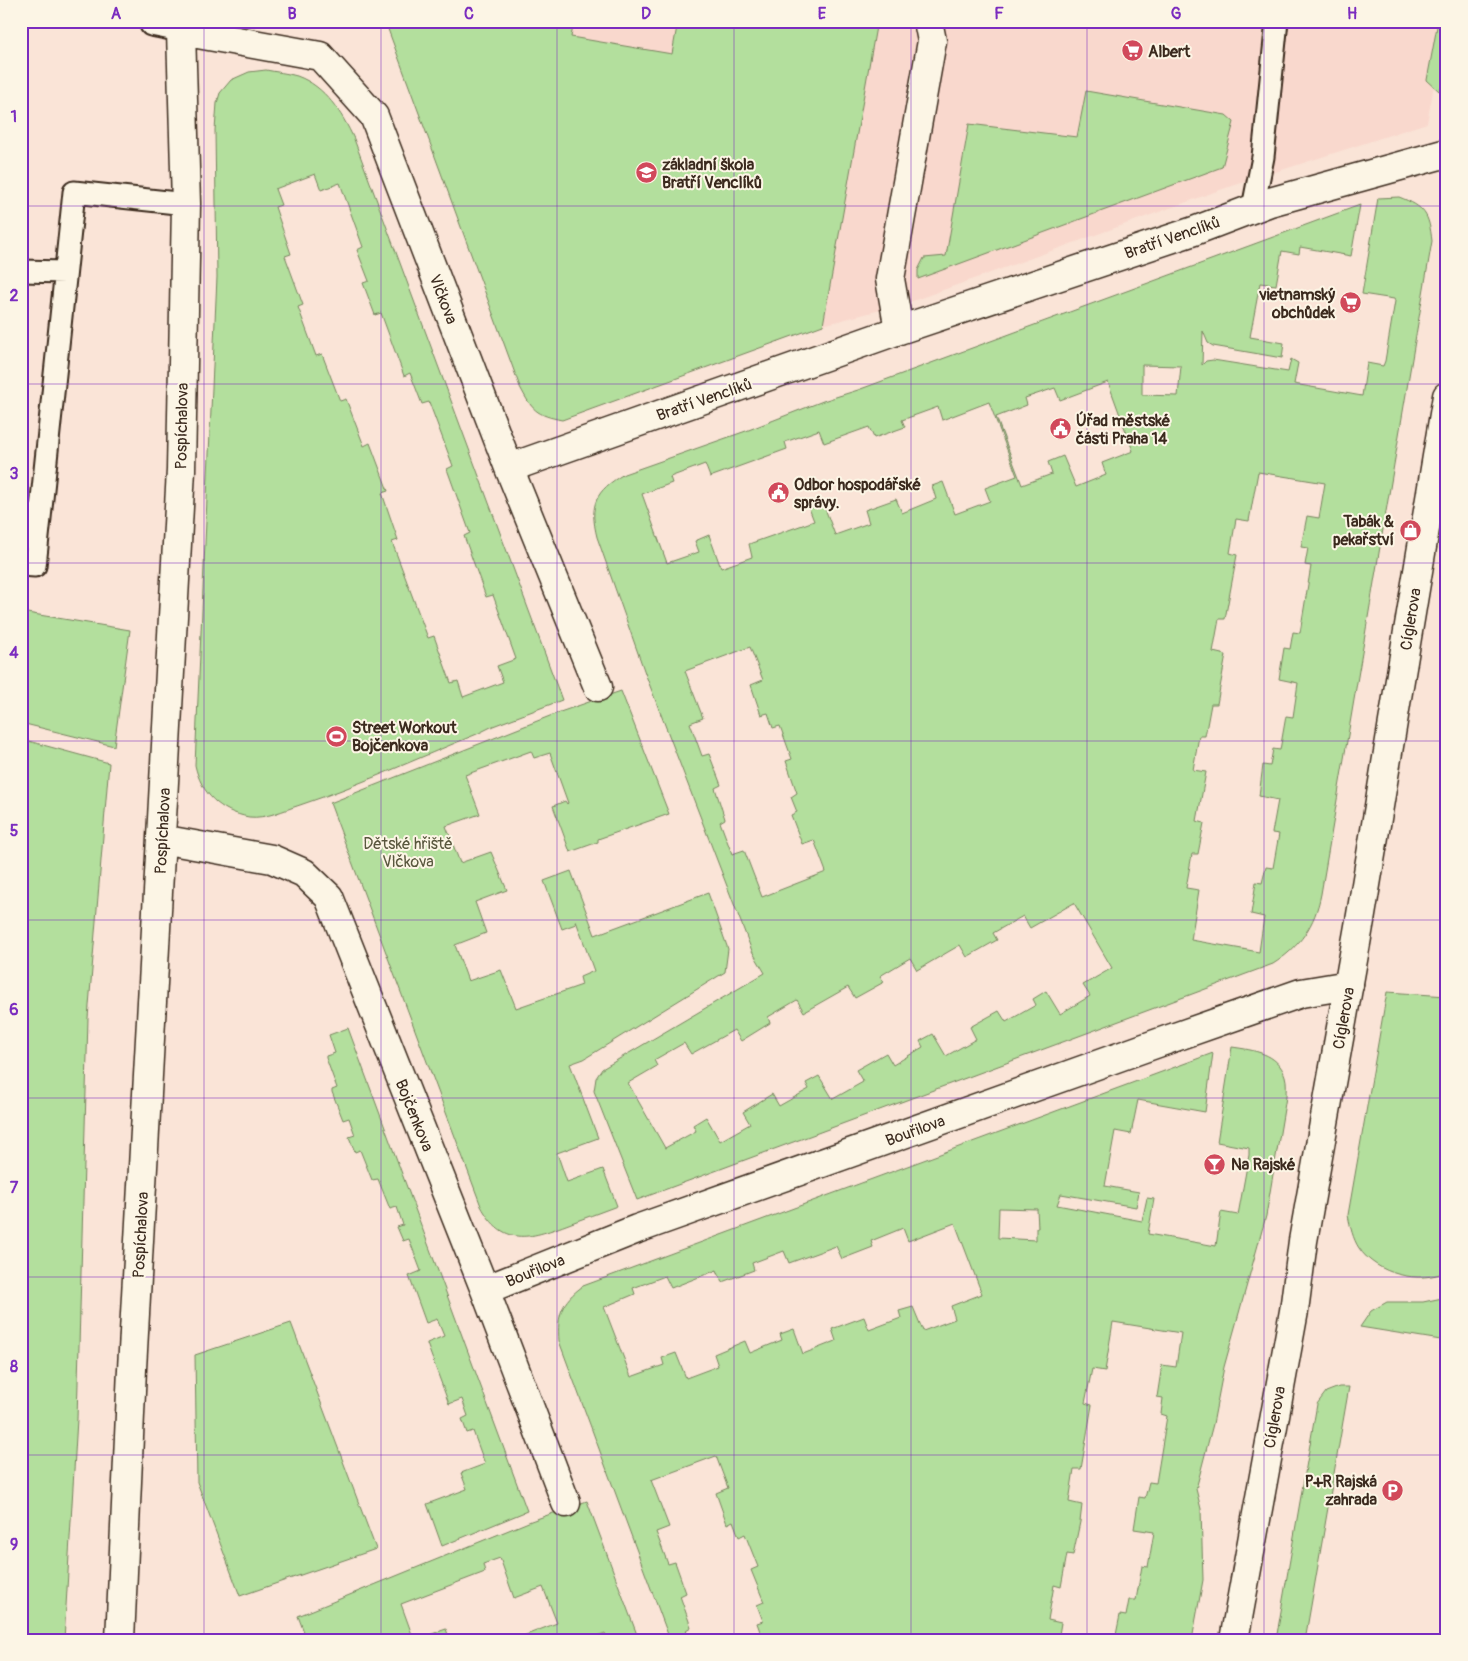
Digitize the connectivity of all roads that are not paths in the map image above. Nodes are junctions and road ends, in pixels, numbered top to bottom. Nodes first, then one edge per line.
1 (928, 21) edge
2 (1277, 21) edge
3 (151, 25) dead end
4 (180, 26) edge
5 (1447, 153) edge
6 (186, 204) junction
7 (1253, 208) junction
8 (21, 272) edge
9 (65, 272) junction
10 (899, 330) junction
11 (1447, 396) edge
12 (509, 468) junction
13 (21, 565) edge
14 (598, 687) dead end
15 (161, 839) junction
16 (1349, 985) junction
17 (485, 1290) junction
18 (566, 1503) dead end
19 (120, 1640) edge
20 (1234, 1640) edge

1 - 10 street
2 - 7 lane
3 - 4 lane
4 - 6 street, Pospíchalova
4 - 12 street, Vlčkova
5 - 7 street, Bratří Venclíků
6 - 9 lane
6 - 15 street, Pospíchalova
7 - 10 street, Bratří Venclíků
8 - 9 lane
9 - 13 lane
10 - 12 street, Bratří Venclíků
11 - 16 street, Cíglerova
12 - 14 street, Vlčkova
15 - 17 street, Bojčenkova
15 - 19 street, Pospíchalova
16 - 17 street, Bouřilova
16 - 20 street, Cíglerova
17 - 18 street, Bojčenkova

